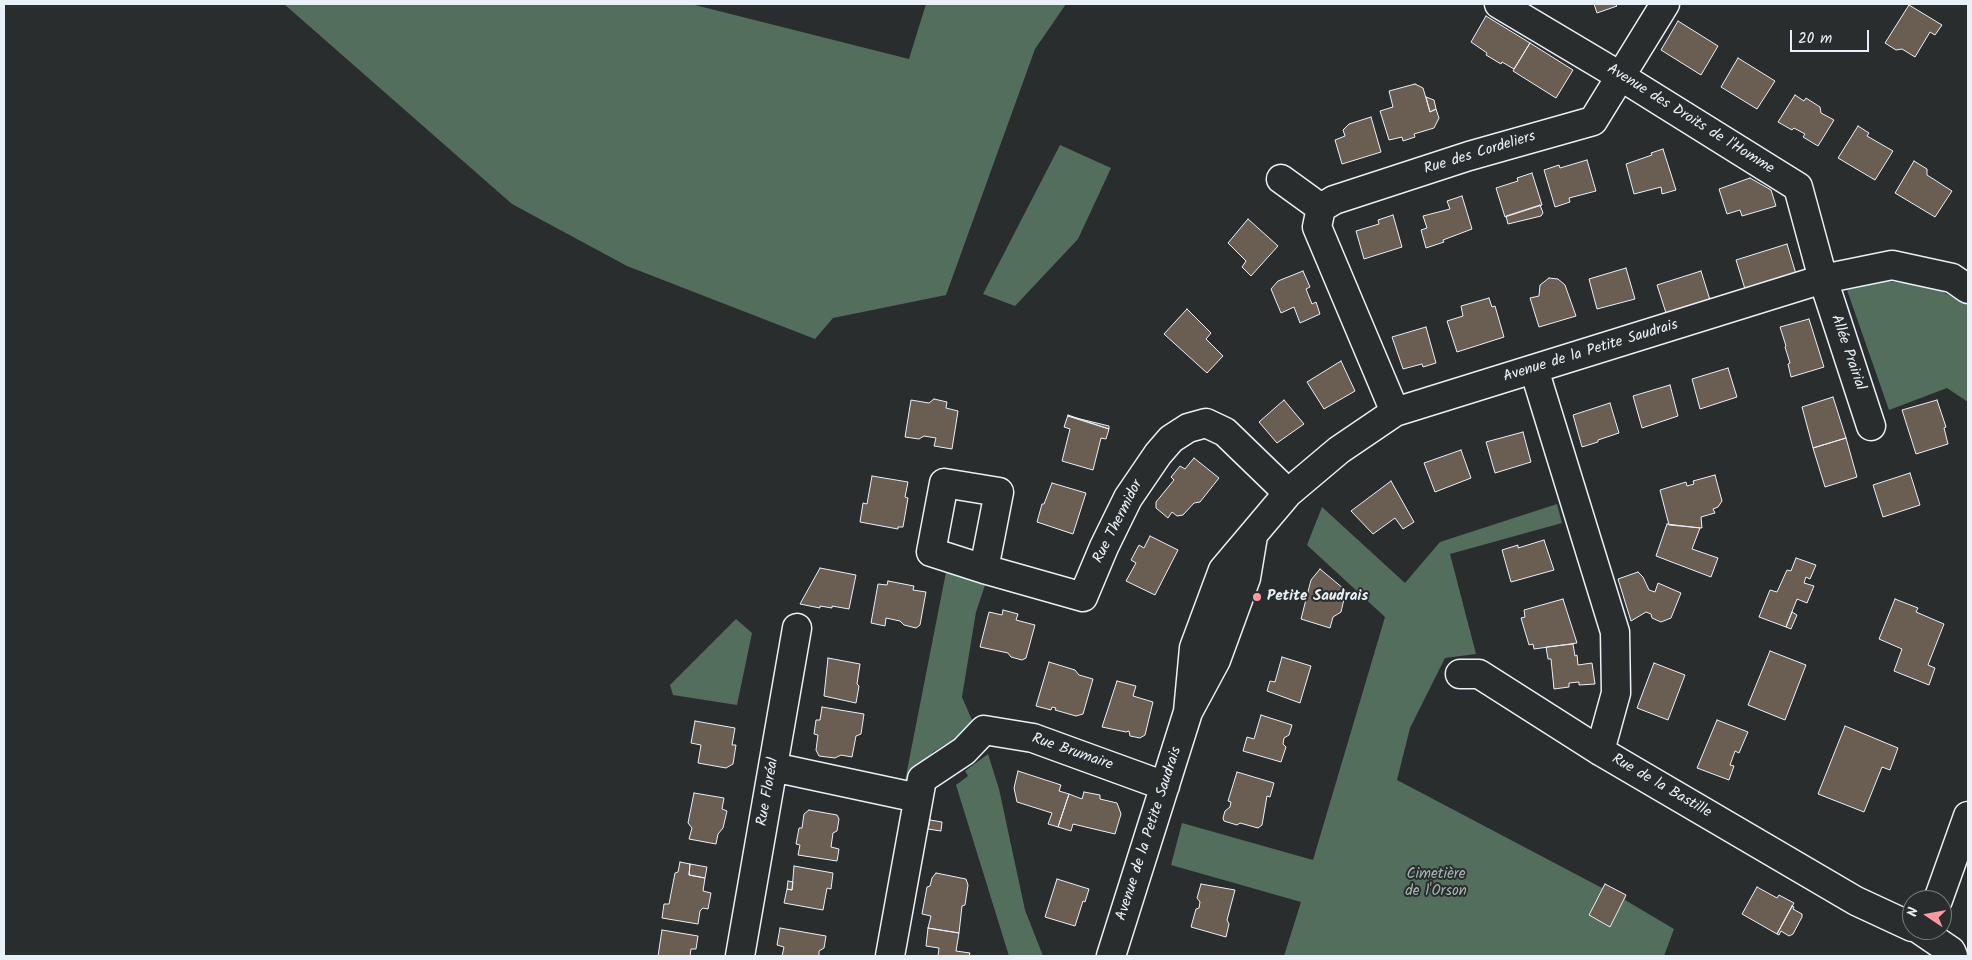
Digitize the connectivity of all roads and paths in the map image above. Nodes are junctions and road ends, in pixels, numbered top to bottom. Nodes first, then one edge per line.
1 (1499, 4) edge
2 (1665, 4) edge
3 (1620, 76) junction
4 (1281, 179) dead end
5 (1321, 208) junction
6 (1823, 280) junction
7 (1968, 289) edge
8 (1534, 369) junction
9 (1396, 412) junction
10 (1871, 426) dead end
11 (1288, 493) junction
12 (984, 569) dead end
13 (798, 628) dead end
14 (1460, 674) dead end
15 (1600, 751) junction
16 (773, 767) junction
17 (1165, 786) junction
18 (918, 798) junction
19 (1968, 816) edge
20 (1942, 890) edge
21 (1902, 922) edge
22 (1935, 940) edge
23 (740, 956) edge
24 (890, 956) edge
25 (1111, 956) edge
26 (1953, 956) edge

1 - 3 street, Avenue des Droits de l'Homme
2 - 3 street, Rue des Cordeliers
3 - 5 street, Rue des Cordeliers
3 - 6 street, Avenue des Droits de l'Homme
4 - 5 street
5 - 9 street
6 - 7 street, Avenue de la Petite Saudrais
6 - 8 street, Avenue de la Petite Saudrais
6 - 10 street, Allée Prairial
8 - 9 street, Avenue de la Petite Saudrais
8 - 15 street, Rue de la Bastille
9 - 11 street, Avenue de la Petite Saudrais
11 - 12 street, Rue Thermidor
11 - 17 street, Avenue de la Petite Saudrais
13 - 16 street, Rue Floréal
14 - 15 street
15 - 21 street, Rue de la Bastille
16 - 18 street
16 - 23 street, Rue Floréal
17 - 18 street, Rue Brumaire
17 - 25 street, Avenue de la Petite Saudrais
18 - 24 street, Rue Brumaire
19 - 20 street
22 - 26 street, Rue de la Bastille

